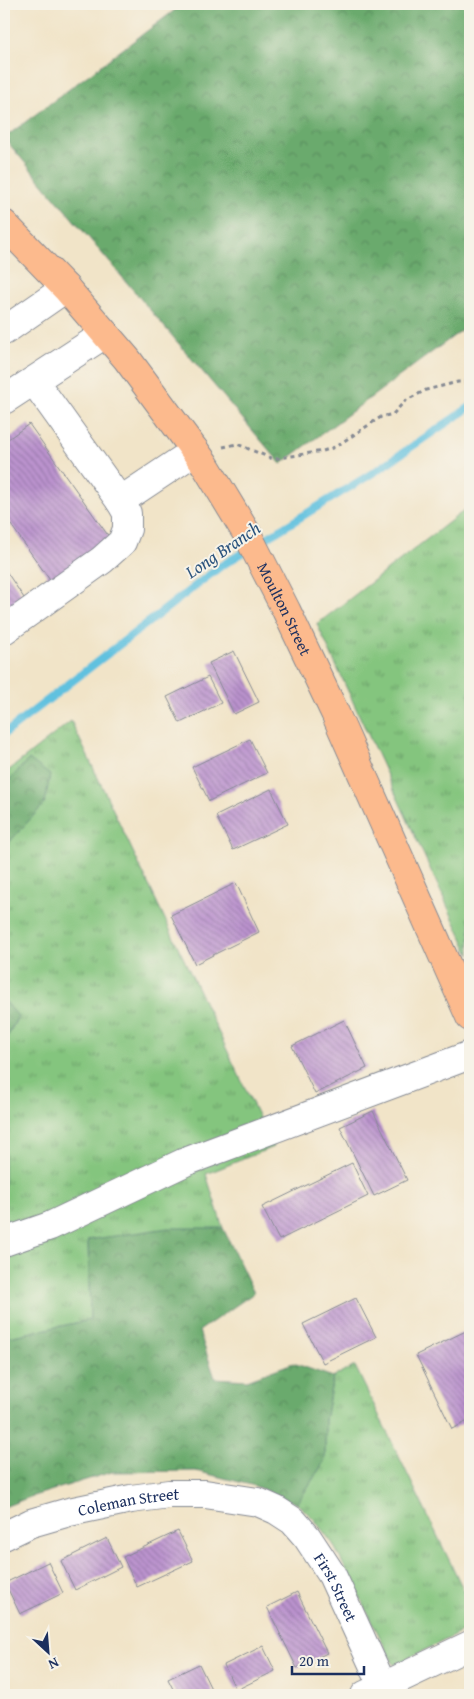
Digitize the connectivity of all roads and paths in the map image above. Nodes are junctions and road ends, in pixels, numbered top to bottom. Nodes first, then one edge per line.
1 (4, 224) edge
2 (66, 288) junction
3 (4, 331) edge
4 (105, 334) junction
5 (34, 381) junction
6 (470, 382) edge
7 (4, 400) edge
8 (199, 457) junction
9 (120, 502) junction
10 (4, 630) edge
11 (470, 1017) edge
12 (470, 1055) edge
13 (4, 1242) edge
14 (258, 1502) joint
15 (4, 1536) edge
16 (470, 1645) edge
17 (378, 1692) edge

1 - 2 main road, Moulton Street
2 - 3 street
2 - 4 main road, Moulton Street
4 - 5 street
4 - 8 main road, Moulton Street
5 - 7 street
5 - 9 street
6 - 8 path
8 - 9 street
8 - 11 main road, Moulton Street
9 - 10 street
12 - 13 street
14 - 15 street, Coleman Street
14 - 17 street, First Street
16 - 17 street

